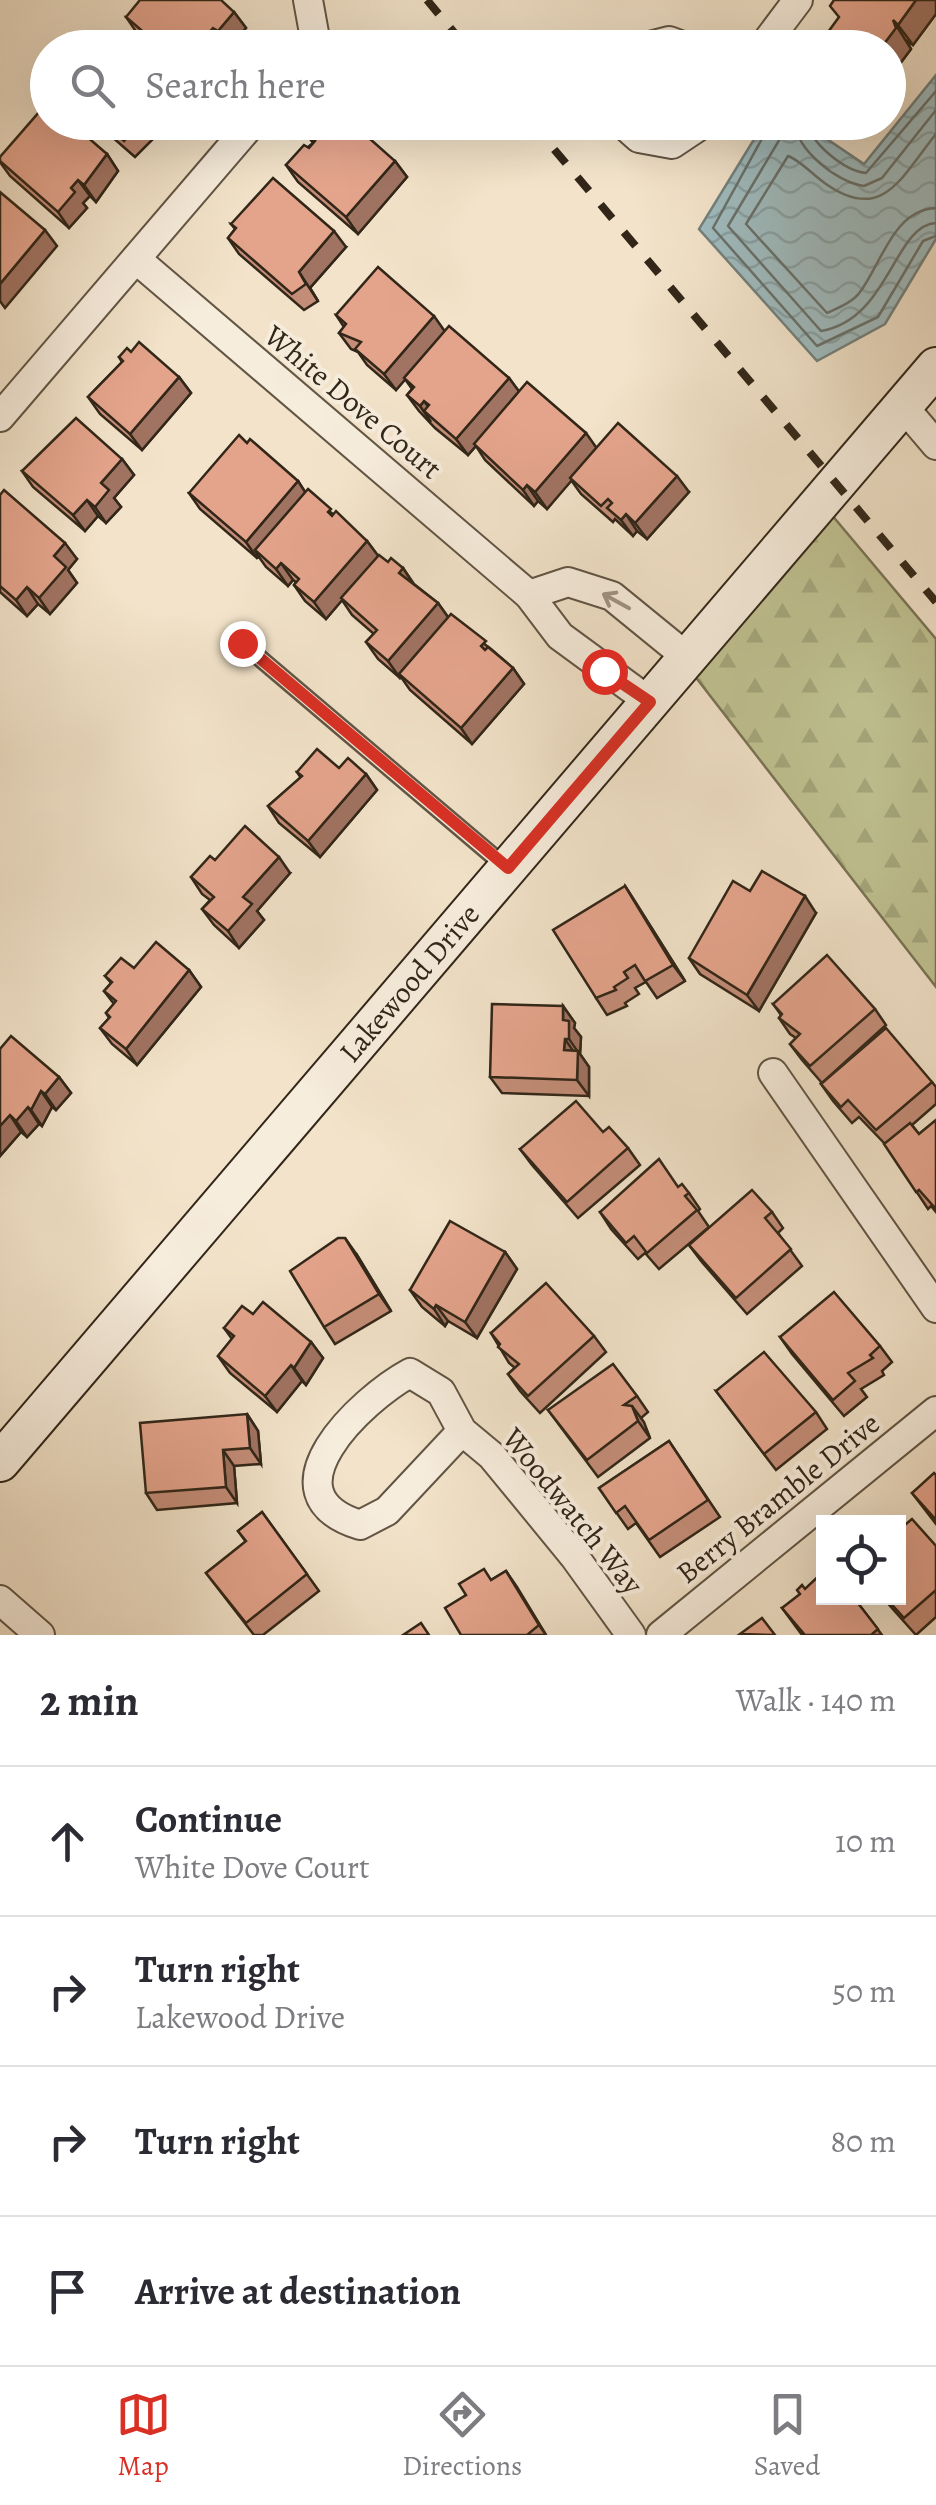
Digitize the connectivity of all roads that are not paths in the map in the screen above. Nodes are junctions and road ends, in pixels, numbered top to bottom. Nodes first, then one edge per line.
1 (308, 0) edge
2 (798, 0) edge
3 (313, 30) edge
4 (776, 30) edge
5 (237, 140) edge
6 (650, 140) edge
7 (678, 140) edge
8 (136, 259) junction
9 (936, 367) edge
10 (902, 405) junction
11 (0, 417) edge
12 (936, 445) edge
13 (529, 595) junction
14 (242, 643) dead end
15 (688, 658) junction
16 (650, 702) junction
17 (508, 868) junction
18 (773, 1073) dead end
19 (936, 1308) edge
20 (936, 1411) edge
21 (462, 1431) junction
22 (0, 1462) edge
23 (0, 1600) edge
24 (40, 1635) edge
25 (631, 1635) edge
26 (661, 1635) edge

1 - 3 street
2 - 4 street
5 - 8 street
6 - 7 street
8 - 11 street
8 - 13 street, White Dove Court
9 - 10 street, Lakewood Drive
10 - 12 street
10 - 15 street, Lakewood Drive
15 -> 13 street
13 - 16 street, White Dove Court
14 - 17 lane
15 - 16 street, Lakewood Drive
16 - 17 street, Lakewood Drive
17 - 22 street, Lakewood Drive
18 - 19 street
20 - 26 street, Berry Bramble Drive
21 - 21 street, Woodwatch Way
21 - 25 street, Woodwatch Way
23 - 24 street

